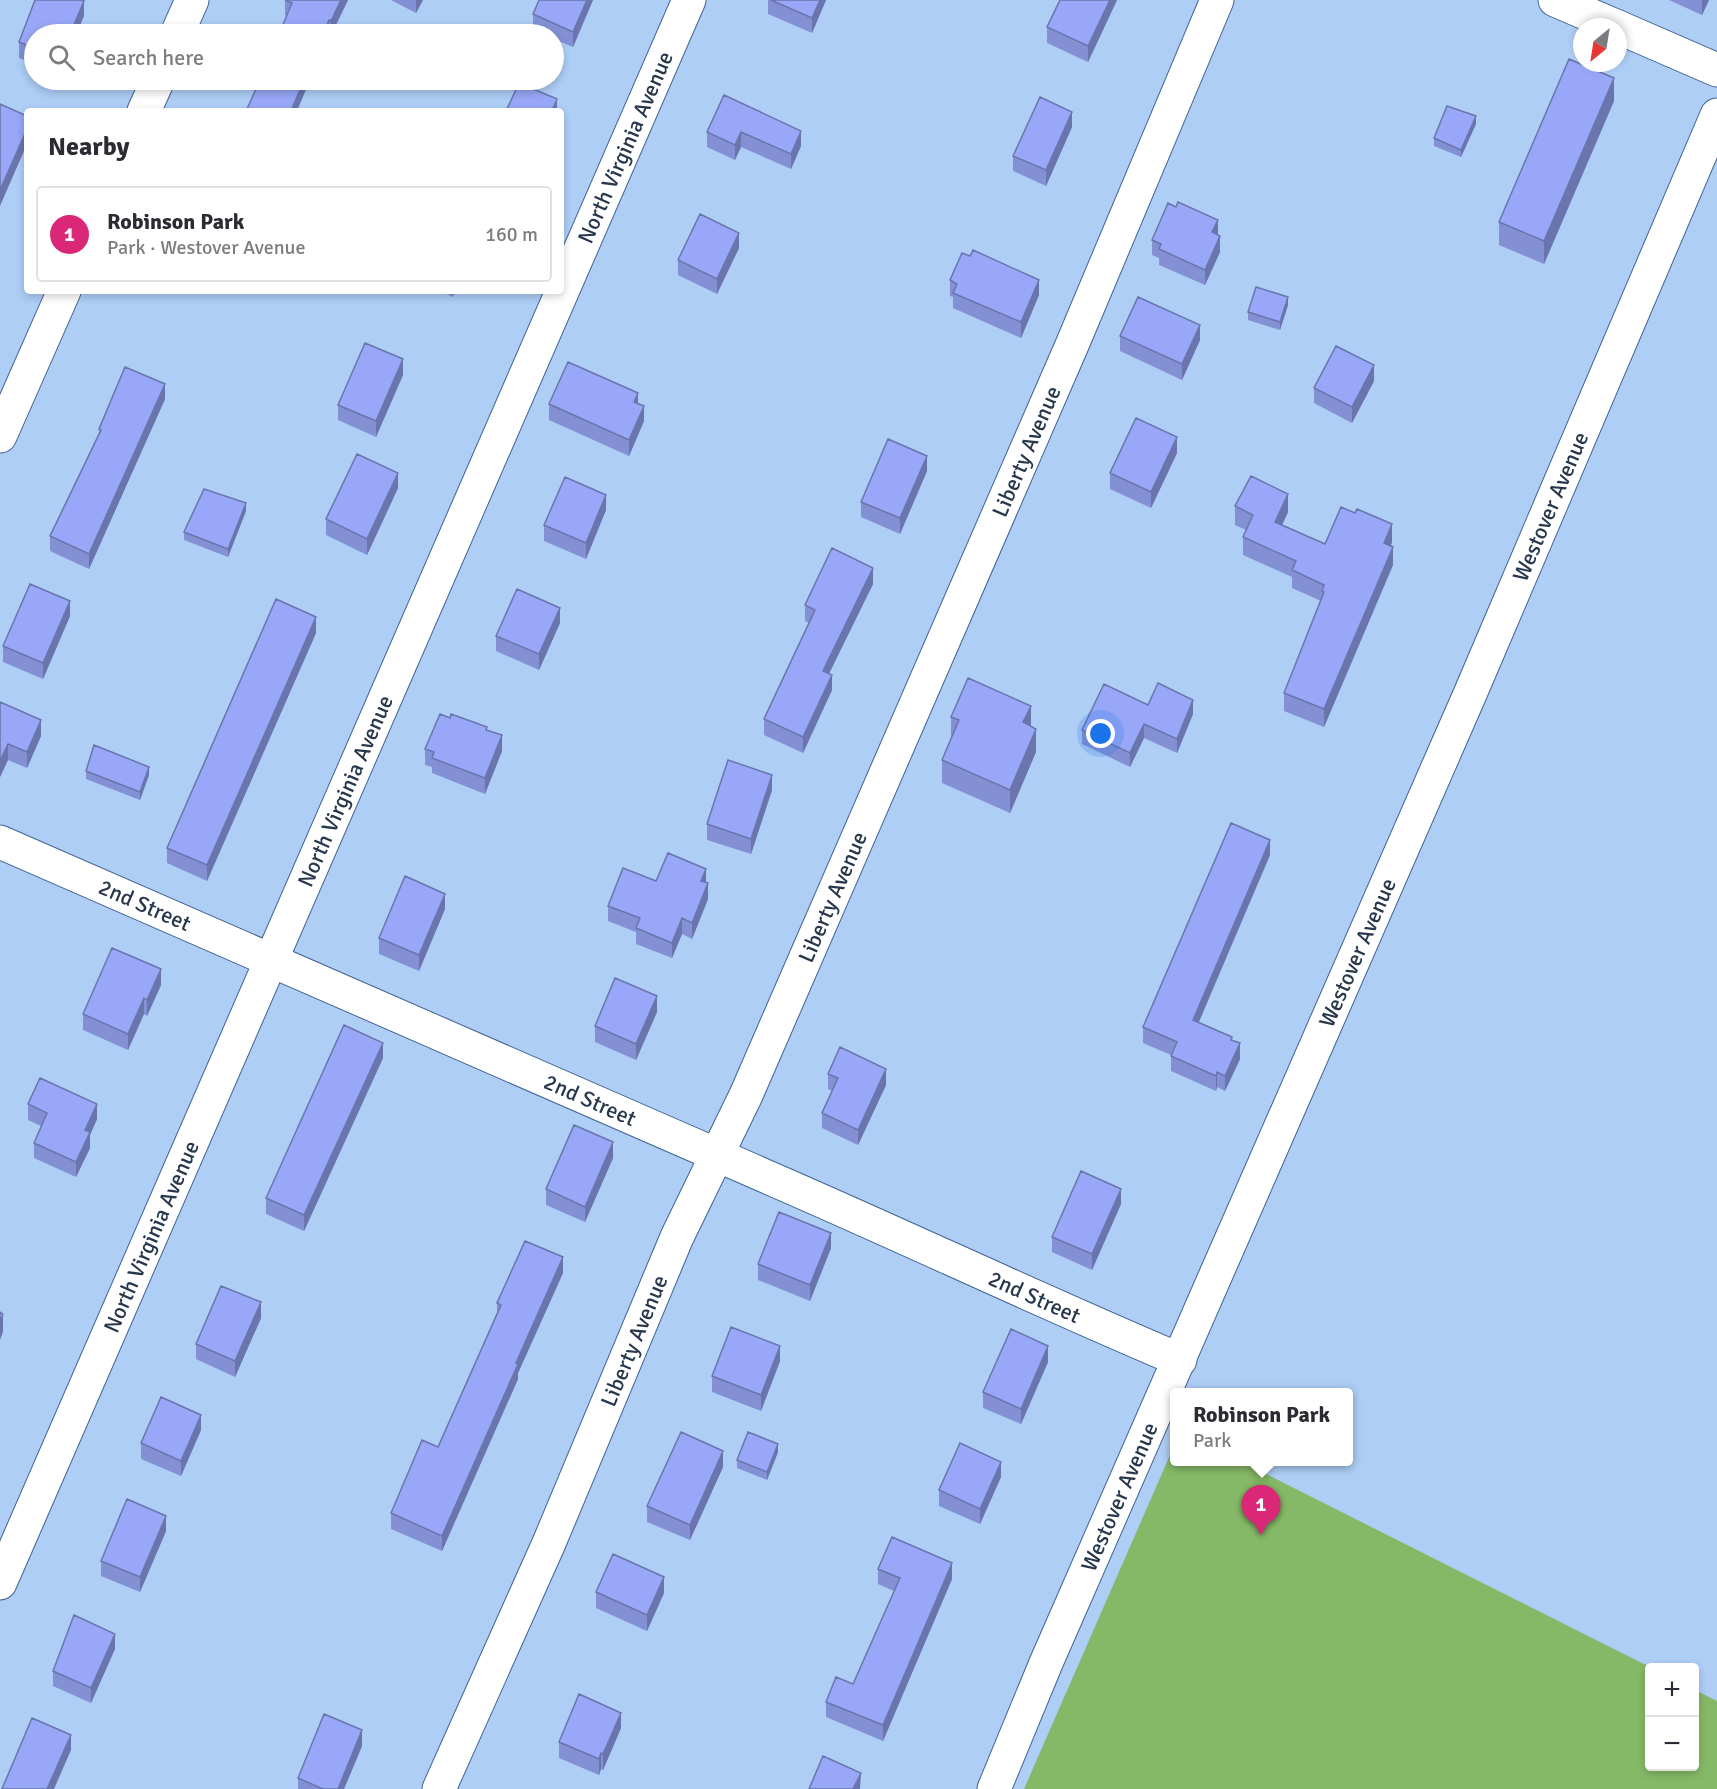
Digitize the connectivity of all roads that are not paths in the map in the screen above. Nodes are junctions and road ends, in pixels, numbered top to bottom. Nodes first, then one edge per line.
1 (192, 0) edge
2 (689, 0) edge
3 (1217, 0) edge
4 (1555, 0) edge
5 (1597, 18) edge
6 (181, 24) edge
7 (1627, 31) edge
8 (1717, 70) edge
9 (153, 90) edge
10 (145, 108) edge
11 (1717, 115) edge
12 (564, 288) edge
13 (63, 294) edge
14 (561, 294) edge
15 (0, 436) edge
16 (0, 842) edge
17 (272, 961) junction
18 (716, 1156) junction
19 (1180, 1360) junction
20 (0, 1582) edge
21 (439, 1789) edge
22 (994, 1789) edge

1 - 6 street
2 - 12 street, North Virginia Avenue
3 - 18 street, Liberty Avenue
4 - 5 street
7 - 8 street
9 - 10 street
11 - 19 street, Westover Avenue
13 - 15 street
14 - 17 street, North Virginia Avenue
16 - 17 street, 2nd Street
17 - 18 street, 2nd Street
17 - 20 street, North Virginia Avenue
18 - 19 street, 2nd Street
18 - 21 street, Liberty Avenue
19 - 22 street, Westover Avenue

